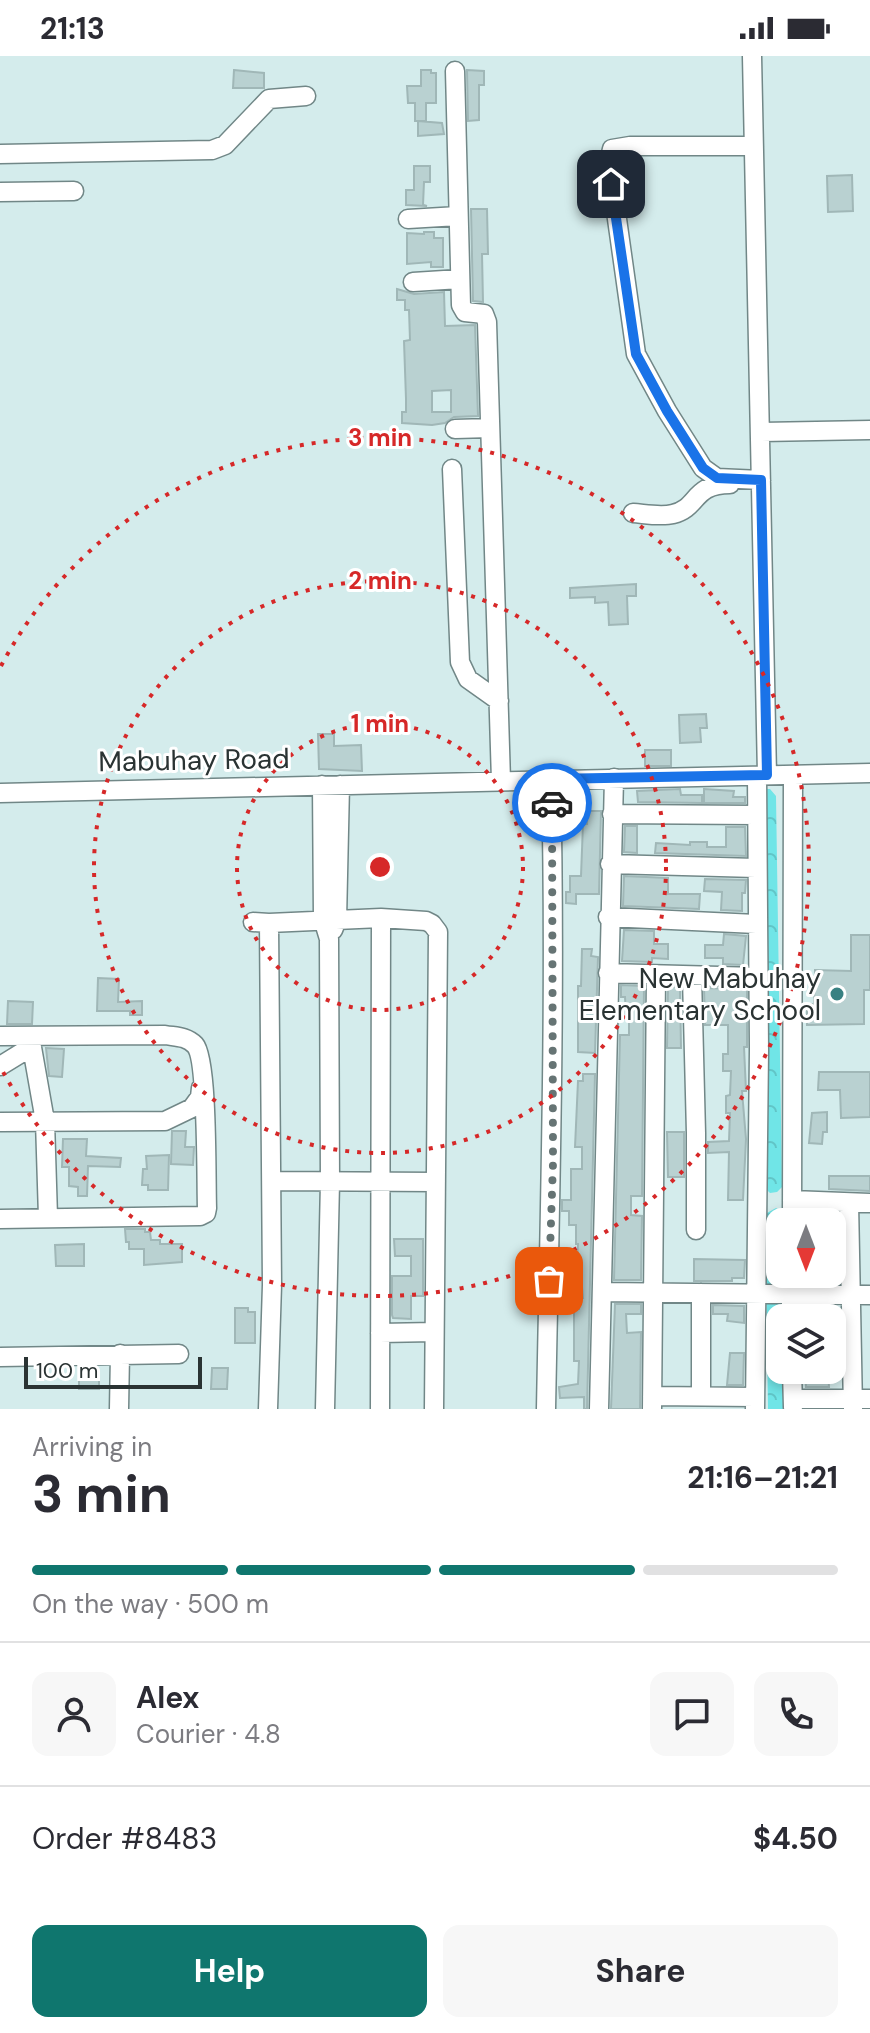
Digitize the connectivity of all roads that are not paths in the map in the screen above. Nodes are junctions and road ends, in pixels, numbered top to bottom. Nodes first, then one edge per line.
1 (752, 56) edge
2 (455, 71) dead end
3 (306, 96) dead end
4 (754, 146) junction
5 (0, 154) edge
6 (74, 191) dead end
7 (0, 192) edge
8 (458, 216) junction
9 (408, 219) dead end
10 (460, 279) junction
11 (413, 282) dead end
12 (490, 428) junction
13 (455, 429) dead end
14 (870, 430) edge
15 (760, 432) junction
16 (452, 469) dead end
17 (761, 482) junction
18 (633, 513) dead end
19 (499, 701) junction
20 (870, 773) edge
21 (793, 775) junction
22 (762, 776) junction
23 (614, 778) junction
24 (551, 779) junction
25 (501, 781) junction
26 (331, 785) junction
27 (0, 793) edge
28 (612, 814) junction
29 (756, 815) junction
30 (610, 864) junction
31 (756, 868) junction
32 (608, 917) junction
33 (381, 918) junction
34 (330, 920) junction
35 (756, 924) junction
36 (608, 973) junction
37 (656, 975) junction
38 (692, 977) junction
39 (757, 977) junction
40 (0, 1036) edge
41 (31, 1041) junction
42 (759, 1050) junction
43 (793, 1050) junction
44 (0, 1066) edge
45 (202, 1085) junction
46 (45, 1121) junction
47 (0, 1122) edge
48 (272, 1181) junction
49 (379, 1181) junction
50 (330, 1182) junction
51 (436, 1182) junction
52 (792, 1200) junction
53 (849, 1203) junction
54 (870, 1203) edge
55 (792, 1208) edge
56 (48, 1217) junction
57 (0, 1219) edge
58 (696, 1230) dead end
59 (791, 1288) edge
60 (603, 1292) junction
61 (654, 1292) junction
62 (701, 1293) junction
63 (754, 1293) junction
64 (791, 1294) junction
65 (850, 1295) junction
66 (870, 1295) edge
67 (791, 1304) edge
68 (434, 1332) junction
69 (380, 1333) junction
70 (120, 1354) junction
71 (179, 1354) dead end
72 (0, 1357) edge
73 (792, 1384) edge
74 (701, 1396) junction
75 (652, 1402) edge
76 (755, 1403) edge
77 (858, 1403) edge
78 (793, 1404) edge
79 (119, 1409) edge
80 (268, 1409) edge
81 (325, 1409) edge
82 (380, 1409) edge
83 (434, 1409) edge
84 (546, 1409) edge
85 (599, 1409) edge

1 - 4 street
2 - 8 street
3 - 5 street
4 - 15 street
4 - 17 street
6 - 7 street
8 - 9 street
8 - 10 street
10 - 11 street
10 - 12 street
12 - 13 street
12 - 19 street
14 - 15 street
15 - 17 street
16 - 19 street
17 - 18 street
17 - 22 street
19 - 25 street
20 - 21 street, Mabuhay Road
21 - 22 street, Mabuhay Road
21 - 43 street
22 - 23 street, Mabuhay Road
22 - 29 street
23 - 24 street, Mabuhay Road
23 - 28 street
24 - 25 street, Mabuhay Road
24 - 84 street
25 - 26 street, Mabuhay Road
26 - 27 street, Mabuhay Road
26 - 34 street
28 - 29 street
28 - 30 street
29 - 31 street
30 - 31 street
30 - 32 street
31 - 35 street
32 - 35 street
32 - 36 street
33 - 34 street
33 - 49 street
33 - 51 street
34 - 48 street
34 - 50 street
35 - 39 street
36 - 37 street
36 - 60 street
37 - 38 street
37 - 61 street
38 - 39 street
38 - 58 street
39 - 42 street
40 - 41 street
41 - 44 street
41 - 45 street
41 - 46 street
42 - 43 street
42 - 63 street
43 - 52 street
45 - 46 street
45 - 56 street
46 - 47 street
46 - 56 street
48 - 50 street
48 - 80 street
49 - 50 street
49 - 51 street
49 - 69 street
50 - 81 street
51 - 68 street
52 - 53 street
52 - 55 street
53 - 54 street
53 - 65 street
56 - 57 street
59 - 64 street
60 - 61 street
60 - 85 street
61 - 62 street
61 - 75 street
62 - 63 street
62 - 74 street
63 - 64 street
63 - 76 street
64 - 65 street
64 - 67 street
65 - 66 street
65 - 77 street
68 - 69 street
68 - 83 street
69 - 82 street
70 - 71 street
70 - 72 street
70 - 79 street
73 - 78 street
74 - 75 street
74 - 76 street
77 - 78 street

